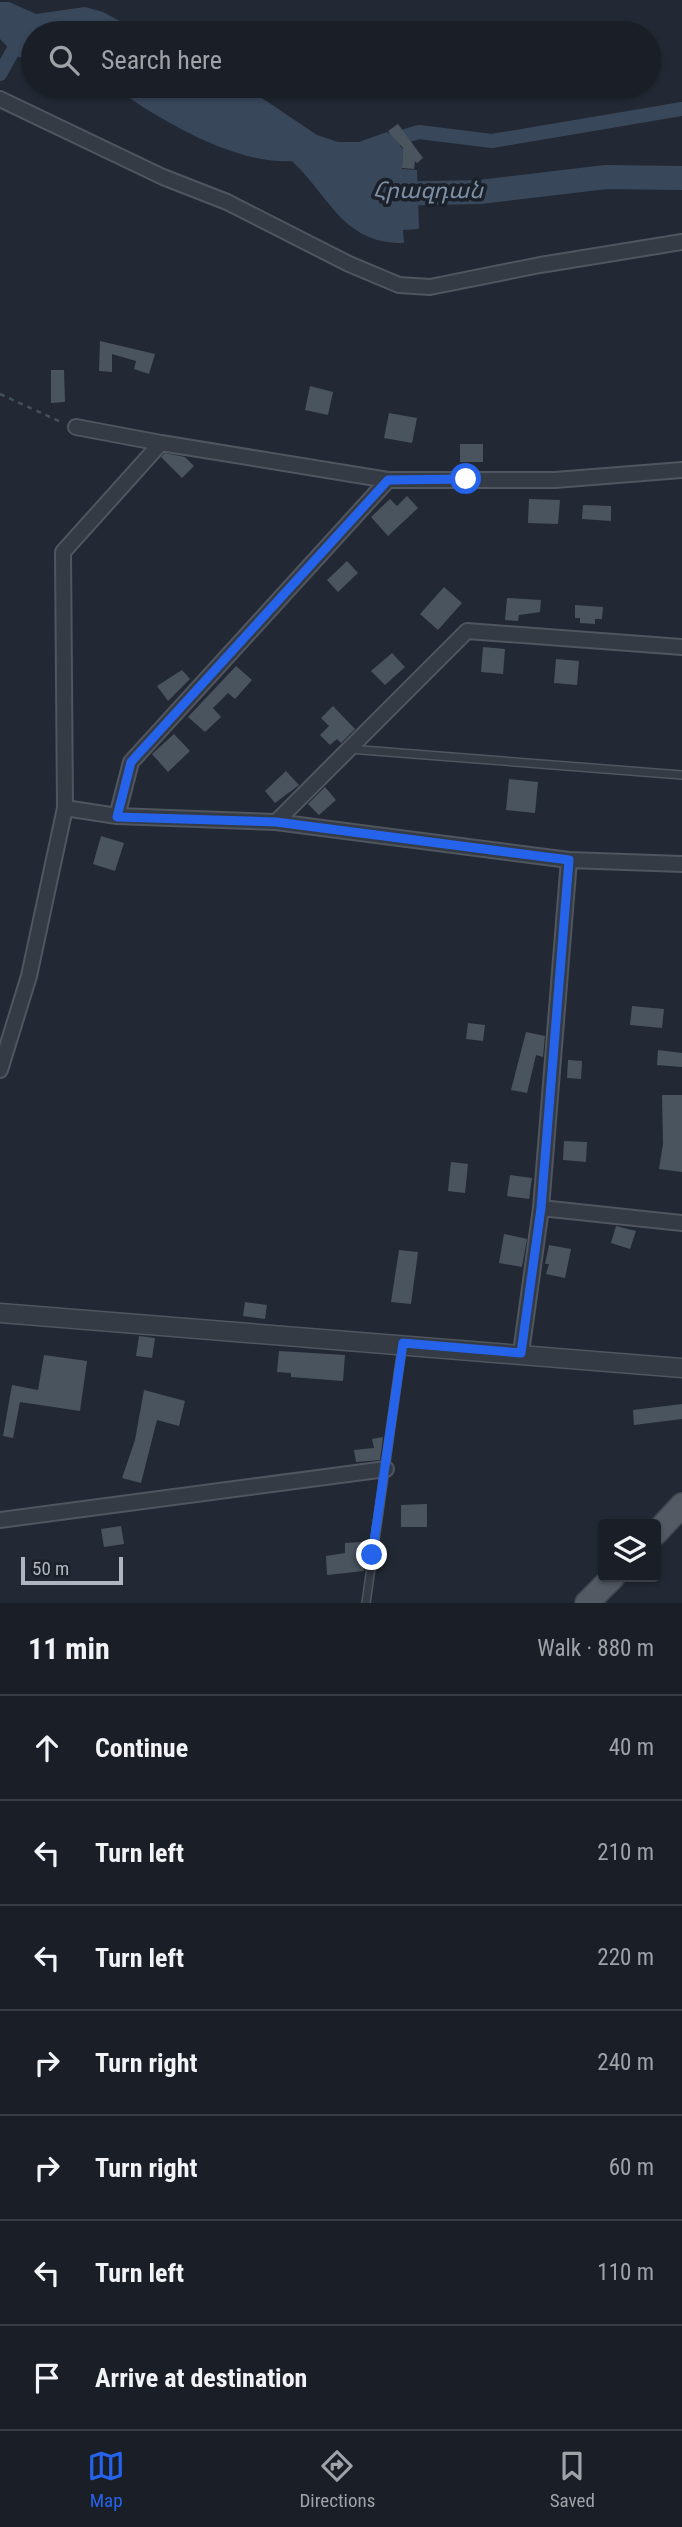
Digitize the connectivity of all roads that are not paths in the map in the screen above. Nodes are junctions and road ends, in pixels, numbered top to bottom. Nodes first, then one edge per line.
1 (0, 99) edge
2 (682, 242) edge
3 (76, 427) road end
4 (162, 443) junction
5 (682, 470) edge
6 (388, 480) junction
7 (682, 647) edge
8 (349, 749) junction
9 (682, 775) edge
10 (65, 808) junction
11 (117, 817) junction
12 (276, 822) junction
13 (569, 860) junction
14 (682, 864) edge
15 (0, 1070) edge
16 (541, 1208) junction
17 (682, 1223) edge
18 (0, 1313) edge
19 (403, 1343) junction
20 (521, 1353) junction
21 (682, 1368) edge
22 (386, 1469) junction
23 (682, 1504) edge
24 (0, 1520) edge
25 (661, 1527) edge
26 (608, 1582) edge
27 (366, 1603) edge
28 (587, 1603) edge

1 - 2 street
3 - 4 street
4 - 6 street
4 - 10 street
5 - 6 street
6 - 11 street
7 - 8 street
8 - 9 lane
8 - 12 street
10 - 11 street
10 - 15 street
11 - 12 street
12 - 13 street
13 - 14 street
13 - 16 street
16 - 17 street
16 - 20 street
18 - 19 street
19 - 20 street
19 - 22 lane
20 - 21 street
22 - 24 street
22 - 27 lane
23 - 25 main road
26 - 28 main road

